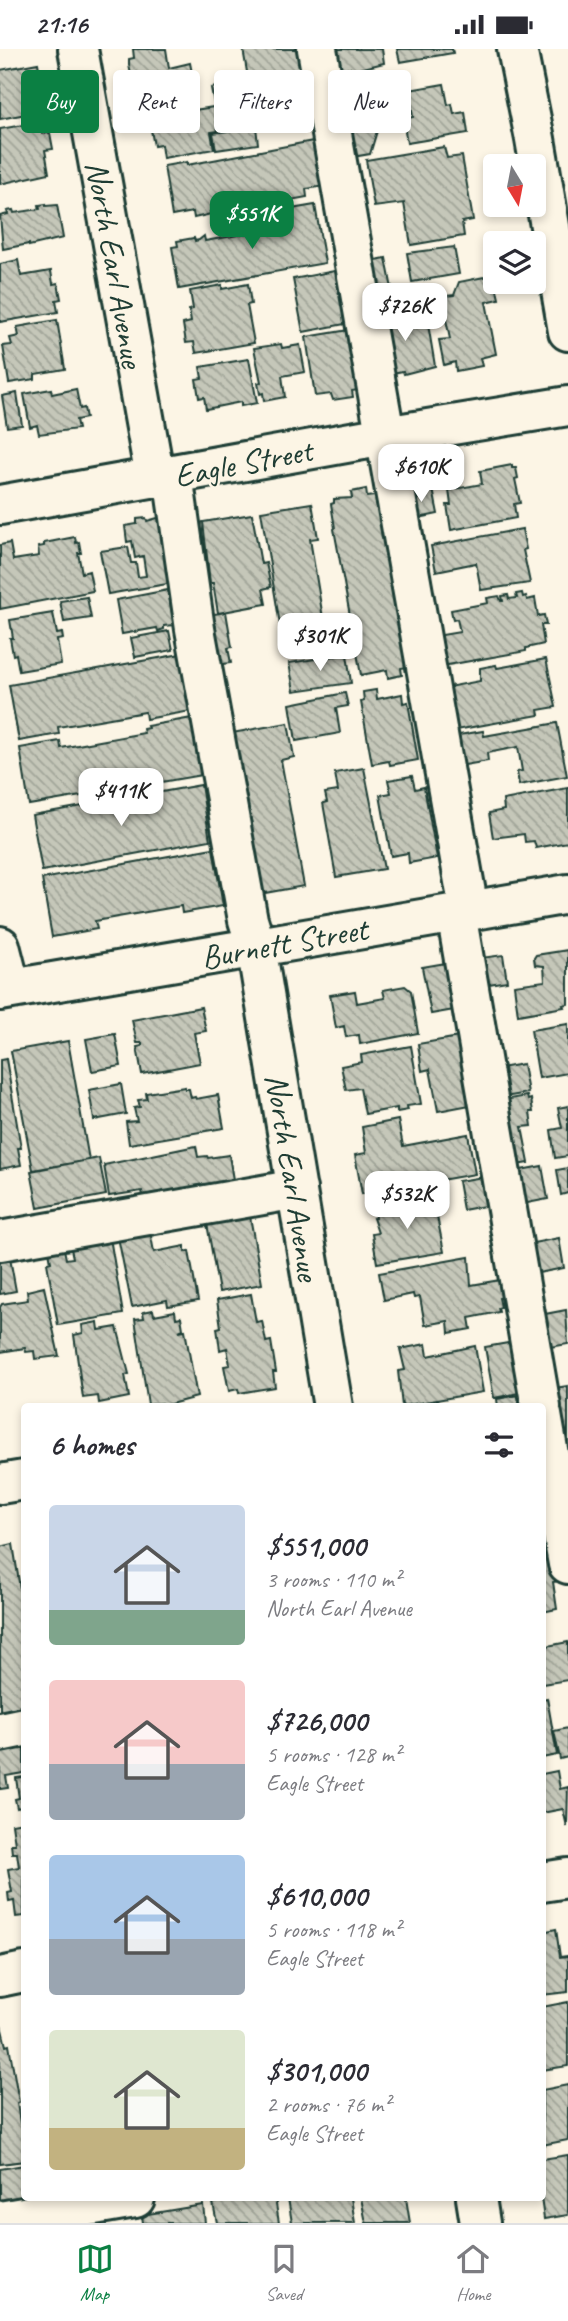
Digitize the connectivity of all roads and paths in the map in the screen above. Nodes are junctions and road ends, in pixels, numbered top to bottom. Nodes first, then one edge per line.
1 (78, 49) edge
2 (317, 49) edge
3 (517, 49) edge
4 (552, 136) edge
5 (568, 331) edge
6 (568, 406) edge
7 (385, 436) junction
8 (164, 476) junction
9 (0, 505) edge
10 (568, 894) edge
11 (463, 912) junction
12 (0, 946) edge
13 (257, 946) junction
14 (6, 990) edge
15 (297, 1189) junction
16 (0, 1241) edge
17 (332, 1403) edge
18 (540, 1403) edge
19 (546, 1438) edge
20 (21, 1480) edge
21 (0, 1484) edge
22 (568, 1564) edge
23 (21, 1728) edge
24 (0, 1732) edge
25 (568, 1878) edge
26 (546, 1881) edge
27 (21, 1973) edge
28 (0, 1977) edge
29 (117, 2201) edge
30 (476, 2201) edge
31 (0, 2221) edge
32 (480, 2223) edge

1 - 8 street, North Earl Avenue
2 - 7 street
3 - 4 street
4 - 5 street
6 - 7 street, Eagle Street
7 - 8 street, Eagle Street
7 - 11 street
8 - 9 street, Eagle Street
8 - 13 street, North Earl Avenue
10 - 11 street, Burnett Street
11 - 13 street, Burnett Street
11 - 18 street
12 - 14 street
13 - 14 street, Burnett Street
13 - 15 street, North Earl Avenue
15 - 16 street
15 - 17 street, North Earl Avenue
19 - 22 street
20 - 21 street
23 - 24 street
25 - 26 street
27 - 28 street
29 - 31 street
30 - 32 street

